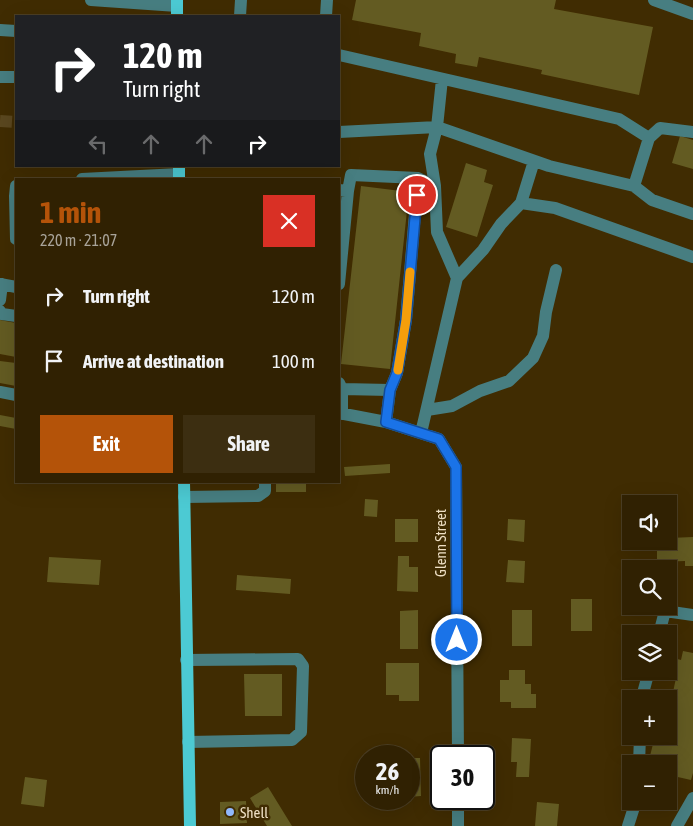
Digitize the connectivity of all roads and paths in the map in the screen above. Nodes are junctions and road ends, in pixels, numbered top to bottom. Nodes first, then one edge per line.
1 (91, 0) edge
2 (241, 0) edge
3 (327, 0) edge
4 (654, 0) edge
5 (177, 7) edge
6 (693, 14) edge
7 (240, 15) edge
8 (326, 15) edge
9 (0, 30) edge
10 (15, 31) edge
11 (340, 55) edge
12 (0, 77) edge
13 (15, 77) edge
14 (442, 79) junction
15 (437, 128) junction
16 (340, 132) edge
17 (693, 132) edge
18 (649, 138) junction
19 (534, 160) junction
20 (179, 173) edge
21 (143, 177) edge
22 (112, 178) edge
23 (418, 178) junction
24 (435, 186) junction
25 (634, 186) junction
26 (343, 191) edge
27 (521, 203) junction
28 (693, 214) edge
29 (693, 257) edge
30 (340, 261) edge
31 (556, 270) dead end
32 (457, 278) junction
33 (1, 284) edge
34 (15, 287) edge
35 (0, 300) edge
36 (0, 311) edge
37 (15, 316) edge
38 (340, 386) edge
39 (390, 390) junction
40 (0, 392) edge
41 (15, 395) edge
42 (427, 410) junction
43 (341, 413) edge
44 (386, 422) junction
45 (421, 433) junction
46 (184, 483) edge
47 (265, 483) edge
48 (184, 497) junction
49 (693, 615) edge
50 (661, 625) edge
51 (186, 660) junction
52 (188, 742) junction
53 (458, 745) edge
54 (693, 798) edge
55 (458, 810) edge
56 (633, 810) edge
57 (681, 824) edge
58 (190, 826) edge
59 (458, 826) edge
60 (628, 826) edge

1 - 5 street
2 - 7 street
3 - 8 street
4 - 6 street
9 - 10 street
11 - 14 street
12 - 13 street
14 - 15 street
14 - 18 street
15 - 16 street
15 - 19 street
15 - 24 street
17 - 18 street
18 - 25 street
19 - 25 street
19 - 27 street
20 - 21 street
21 - 22 street
23 - 24 street
23 - 26 street
23 - 39 street
24 - 32 street
25 - 28 street
26 - 30 street
27 - 29 street
27 - 32 street
31 - 42 street
32 - 42 street
33 - 34 street
33 - 35 street
36 - 37 street
38 - 39 street
38 - 43 street
39 - 44 street
40 - 41 street
42 - 45 street
43 - 44 street, Glenn Street
44 - 45 street, Glenn Street
45 - 53 street, Glenn Street
46 - 48 main road
47 - 48 street
48 - 51 main road
49 - 50 street
51 - 52 main road
51 - 52 street
52 - 58 main road
54 - 57 street
55 - 59 street
56 - 60 street

